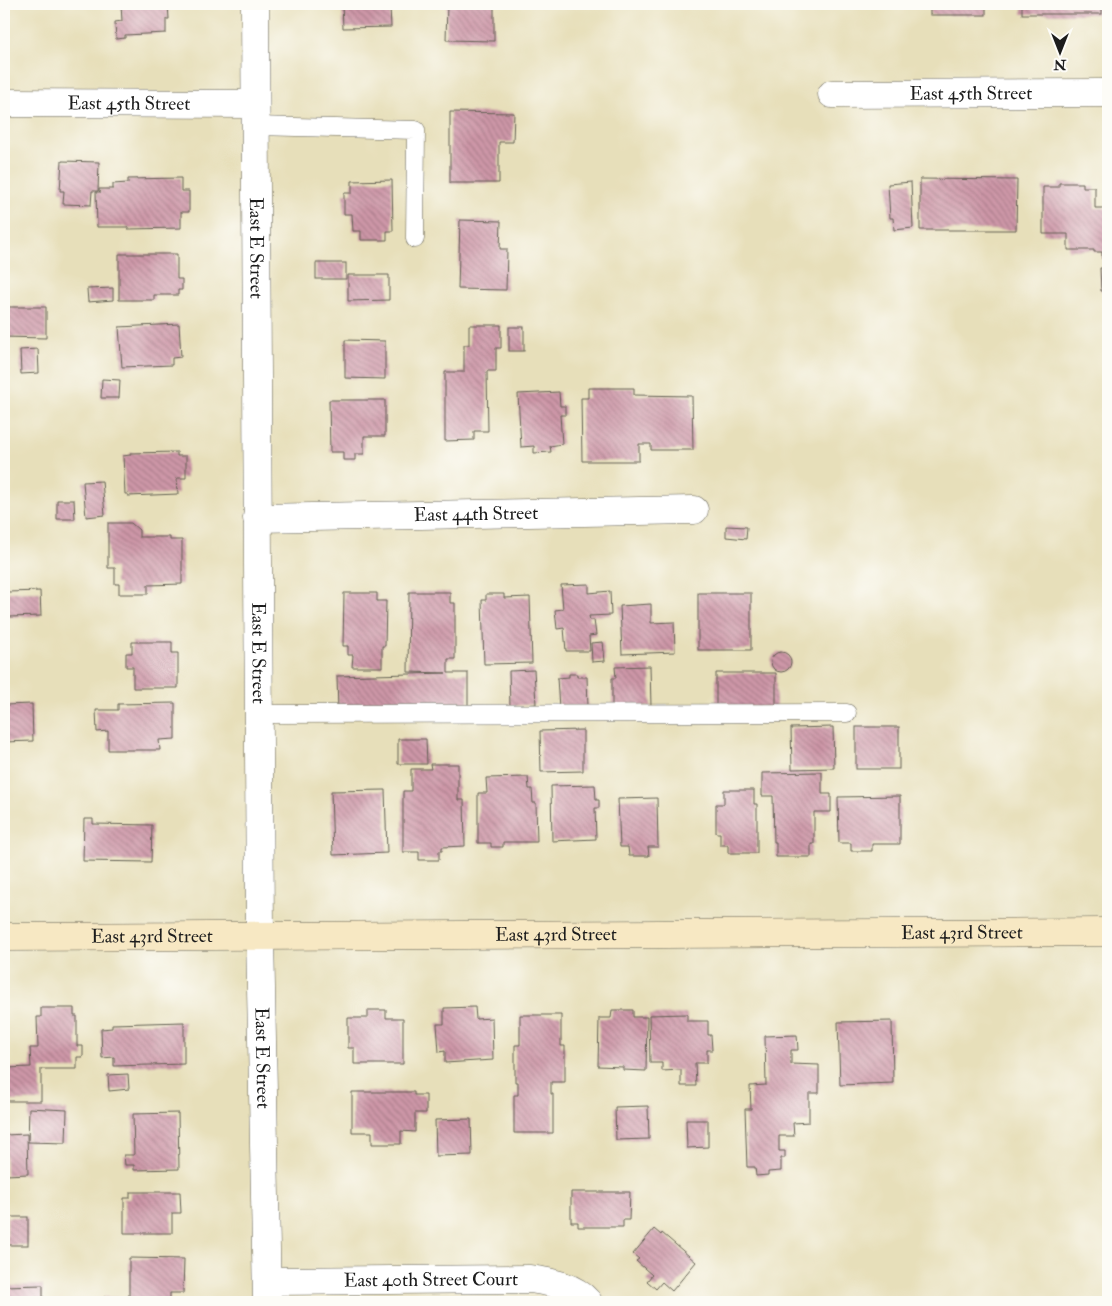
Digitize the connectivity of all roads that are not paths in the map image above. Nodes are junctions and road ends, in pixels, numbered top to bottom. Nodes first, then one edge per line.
1 (255, 4) edge
2 (1108, 93) edge
3 (832, 94) dead end
4 (4, 103) edge
5 (255, 115) junction
6 (415, 239) dead end
7 (694, 510) dead end
8 (257, 518) junction
9 (259, 714) junction
10 (847, 714) dead end
11 (1108, 932) edge
12 (260, 935) junction
13 (4, 937) edge
14 (267, 1292) edge
15 (588, 1302) edge

1 - 5 street, East E Street
2 - 3 street, East 45th Street
4 - 5 street, East 45th Street
5 - 6 lane, East 45th Street
5 - 8 street, East E Street
7 - 8 street, East 44th Street
8 - 9 street, East E Street
9 - 10 lane
9 - 12 street, East E Street
11 - 12 street, East 43rd Street
12 - 13 street, East 43rd Street
12 - 14 street, East E Street
14 - 15 street, East 40th Street Court

